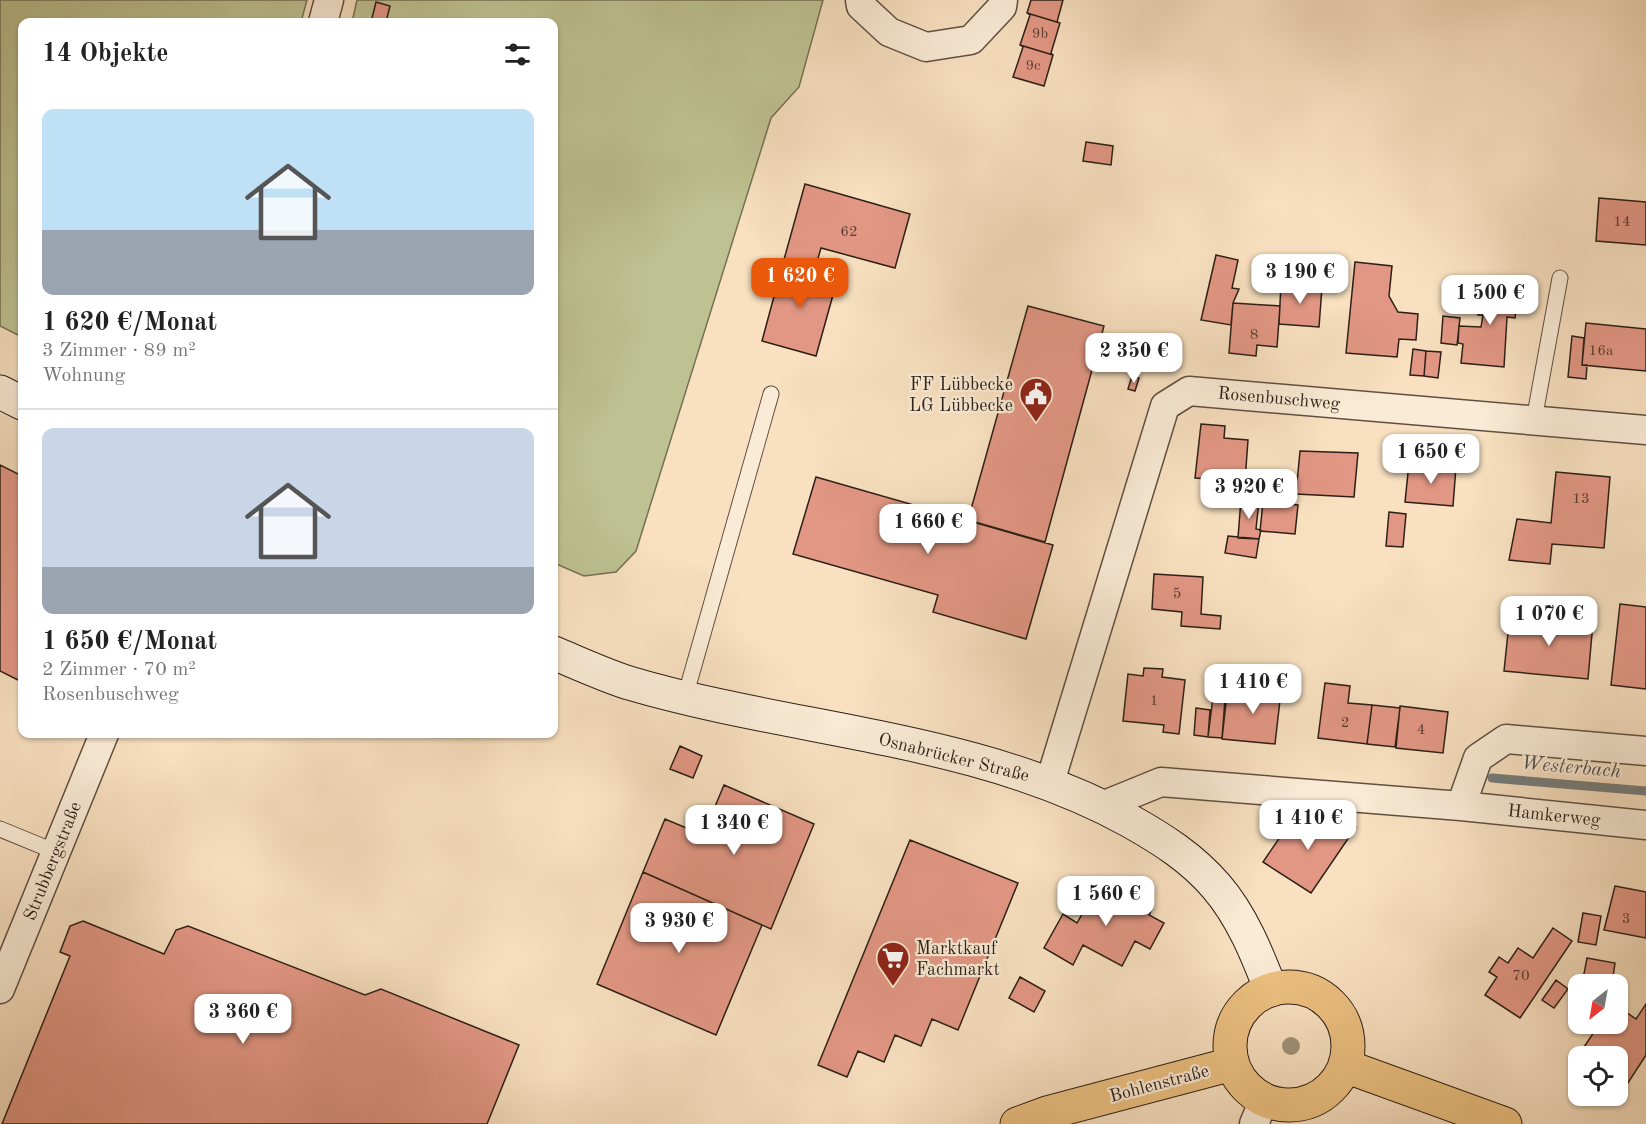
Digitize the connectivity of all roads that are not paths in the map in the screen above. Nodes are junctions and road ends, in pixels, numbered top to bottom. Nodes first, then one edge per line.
1 (329, 0) edge
2 (860, 0) edge
3 (1004, 0) edge
4 (324, 18) edge
5 (1560, 278) dead end
6 (0, 392) edge
7 (771, 394) dead end
8 (18, 402) edge
9 (1534, 420) junction
10 (1646, 430) edge
11 (558, 655) edge
12 (685, 697) junction
13 (103, 738) edge
14 (1646, 751) edge
15 (1050, 782) junction
16 (1102, 806) junction
17 (1461, 806) junction
18 (1646, 825) edge
19 (0, 829) edge
20 (56, 852) junction
21 (0, 988) edge
22 (1271, 990) junction
23 (1232, 1064) junction
24 (1345, 1066) junction
25 (1259, 1112) edge
26 (1017, 1124) edge
27 (1505, 1124) edge

1 - 4 street
2 - 3 street
5 - 9 lane
6 - 8 street
7 - 12 lane
9 - 10 street, Rosenbuschweg
9 - 15 street, Rosenbuschweg
11 - 12 street, Osnabrücker Straße
12 - 15 street, Osnabrücker Straße
13 - 20 street, Strubbergstraße
14 - 17 street
15 - 16 street, Osnabrücker Straße
16 - 17 street, Hamkerweg
16 - 22 street, Osnabrücker Straße
17 - 18 street, Hamkerweg
19 - 20 lane
20 - 21 street, Strubbergstraße
22 - 23 main road
22 - 24 main road
23 - 25 main road
23 - 26 main road, Bohlenstraße
24 - 25 main road
24 - 27 main road

